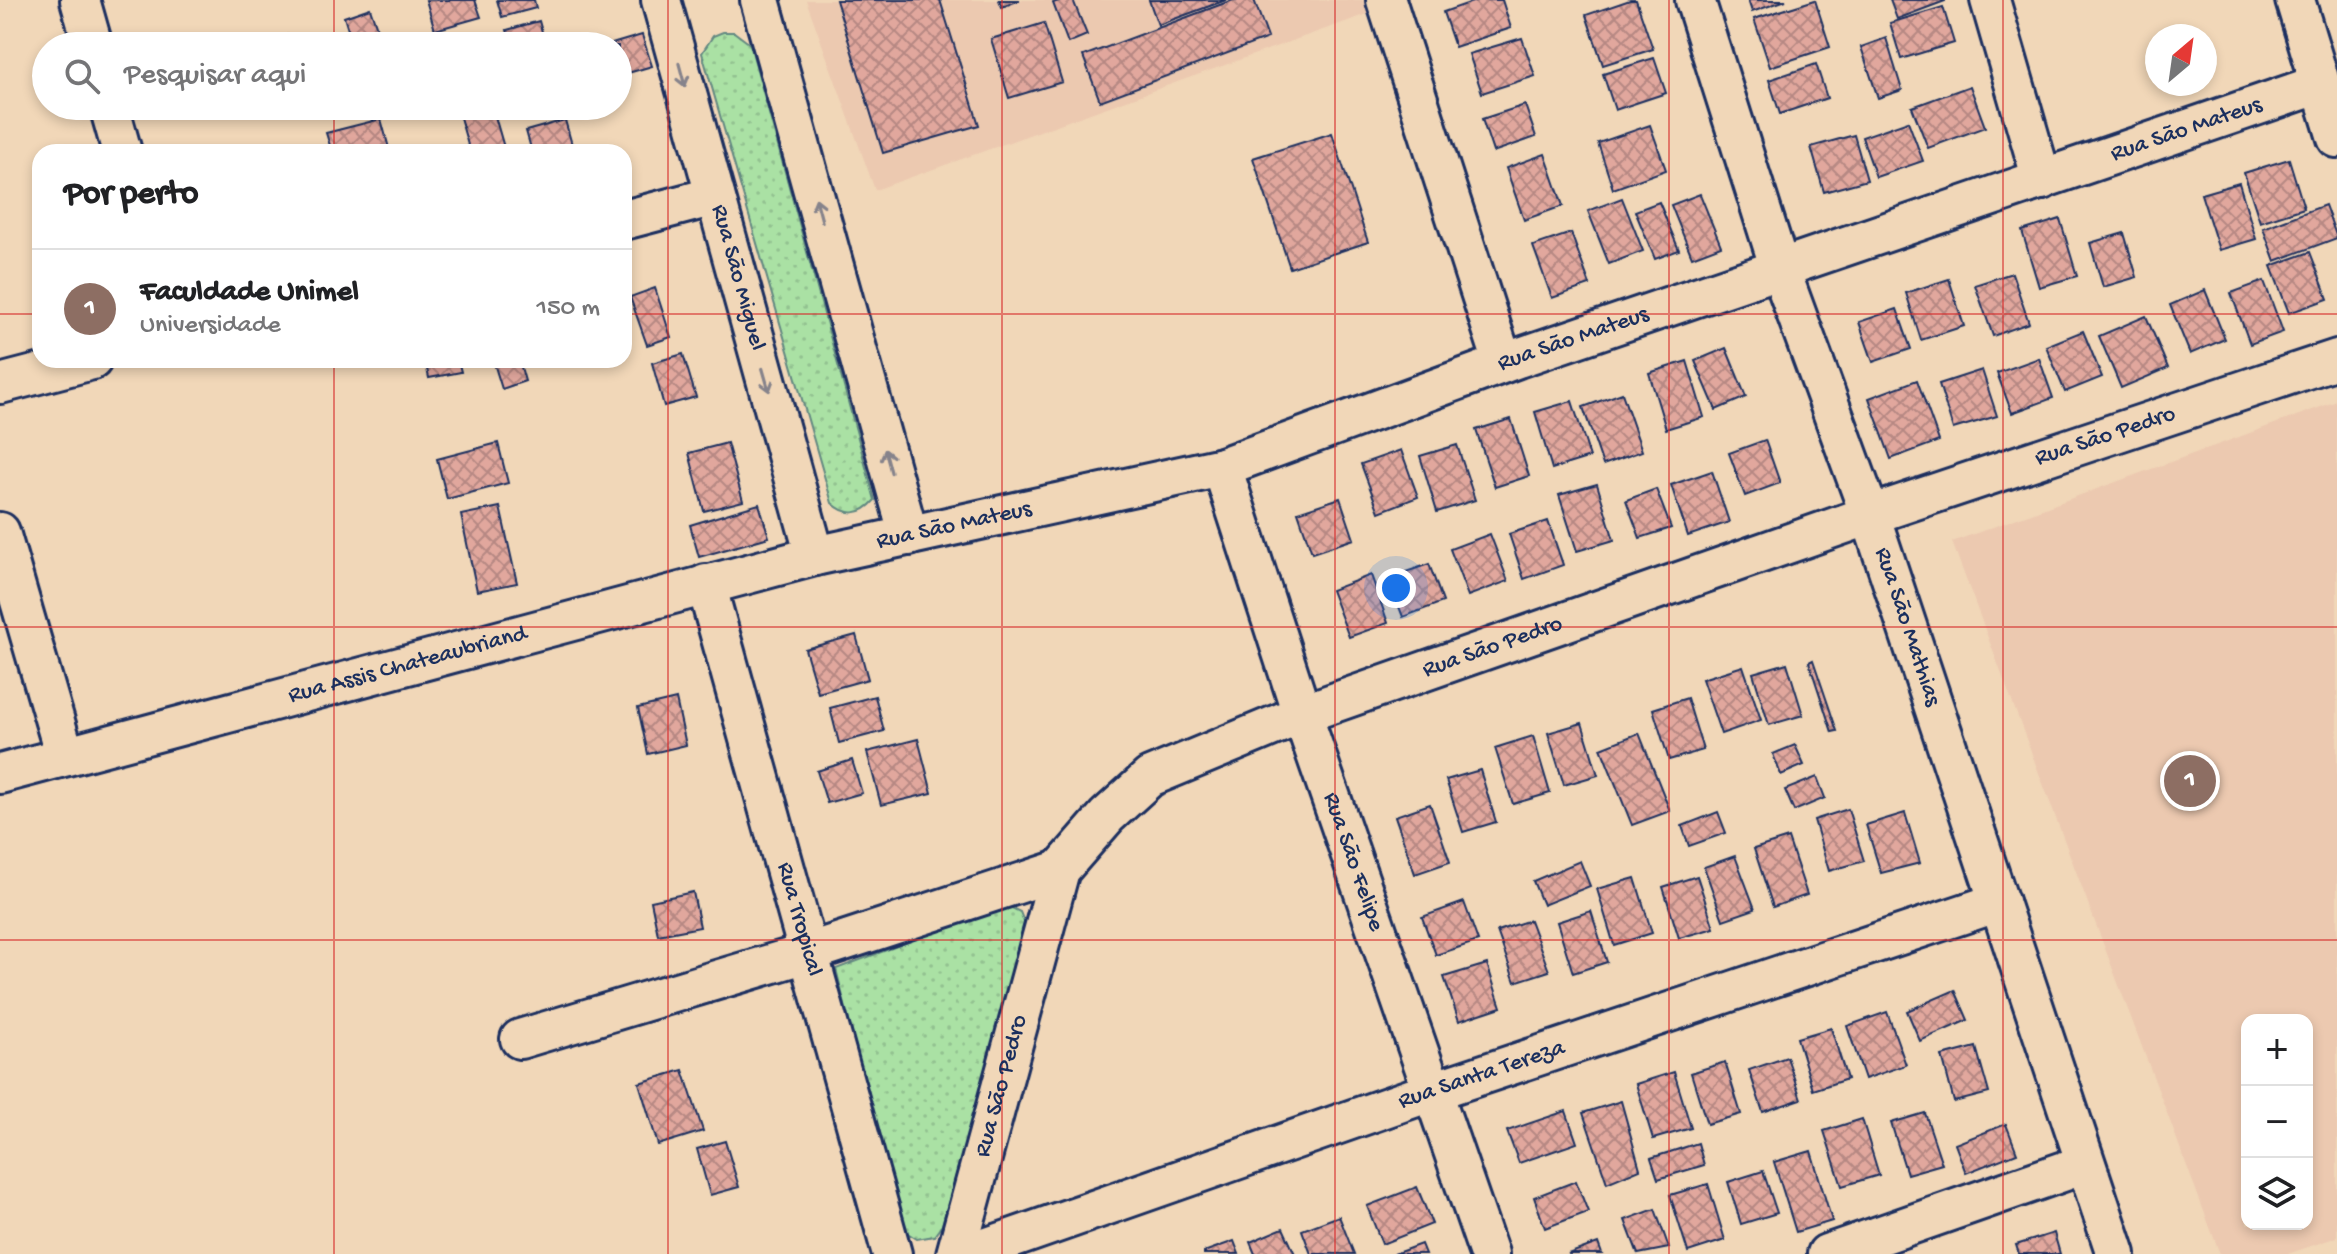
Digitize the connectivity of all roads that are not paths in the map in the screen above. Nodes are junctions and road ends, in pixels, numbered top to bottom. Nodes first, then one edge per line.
1 (80, 0) edge
2 (661, 0) edge
3 (760, 0) edge
4 (1386, 0) edge
5 (1695, 0) edge
6 (1990, 0) edge
7 (2295, 0) edge
8 (89, 32) edge
9 (2320, 84) junction
10 (113, 120) edge
11 (2337, 138) edge
12 (120, 144) edge
13 (2042, 180) junction
14 (715, 196) junction
15 (632, 218) edge
16 (1780, 269) junction
17 (2337, 359) edge
18 (1503, 363) junction
19 (61, 368) edge
20 (0, 384) edge
21 (1222, 467) junction
22 (1870, 515) junction
23 (0, 532) edge
24 (909, 536) junction
25 (815, 556) junction
26 (706, 584) junction
27 (1302, 714) junction
28 (65, 756) junction
29 (0, 774) edge
30 (1060, 870) junction
31 (1999, 902) junction
32 (807, 953) junction
33 (520, 1039) dead end
34 (1433, 1091) junction
35 (2085, 1164) junction
36 (892, 1254) edge
37 (956, 1254) edge
38 (968, 1254) edge
39 (1489, 1254) edge
40 (1827, 1254) edge
41 (2116, 1254) edge

1 - 8 street
2 -> 14 street, Rua São Miguel
24 -> 3 street
4 - 18 street
5 - 16 street, Rua São Mathias
6 - 13 street
7 - 9 street
9 - 11 street
9 - 13 street, Rua São Mateus
10 - 12 street
13 - 16 street, Rua São Mateus
14 - 15 street
14 -> 25 street, Rua São Miguel
16 - 18 street, Rua São Mateus
16 - 22 street, Rua São Mathias
17 - 22 street, Rua São Pedro
18 - 21 street, Rua São Mateus
19 - 20 street
21 - 24 street, Rua São Mateus
21 - 27 street, Rua São Felipe
22 - 27 street, Rua São Pedro
22 - 31 street, Rua São Mathias
23 - 28 street
24 - 25 street, Rua São Mateus
25 - 26 street, Rua Assis Chateaubriand
26 - 28 street, Rua Assis Chateaubriand
26 - 32 street, Rua Tropical
27 - 30 street, Rua São Pedro
27 - 34 street, Rua São Felipe
28 - 29 street, Rua Assis Chateaubriand
30 - 32 street
30 - 37 street, Rua São Pedro
31 - 34 street, Rua Santa Tereza
31 - 35 street, Rua São Mathias
32 - 33 street
32 - 36 street, Rua Tropical
34 - 38 street, Rua Santa Tereza
34 - 39 street, Rua São Felipe
35 - 40 street
35 - 41 street, Rua São Mathias

